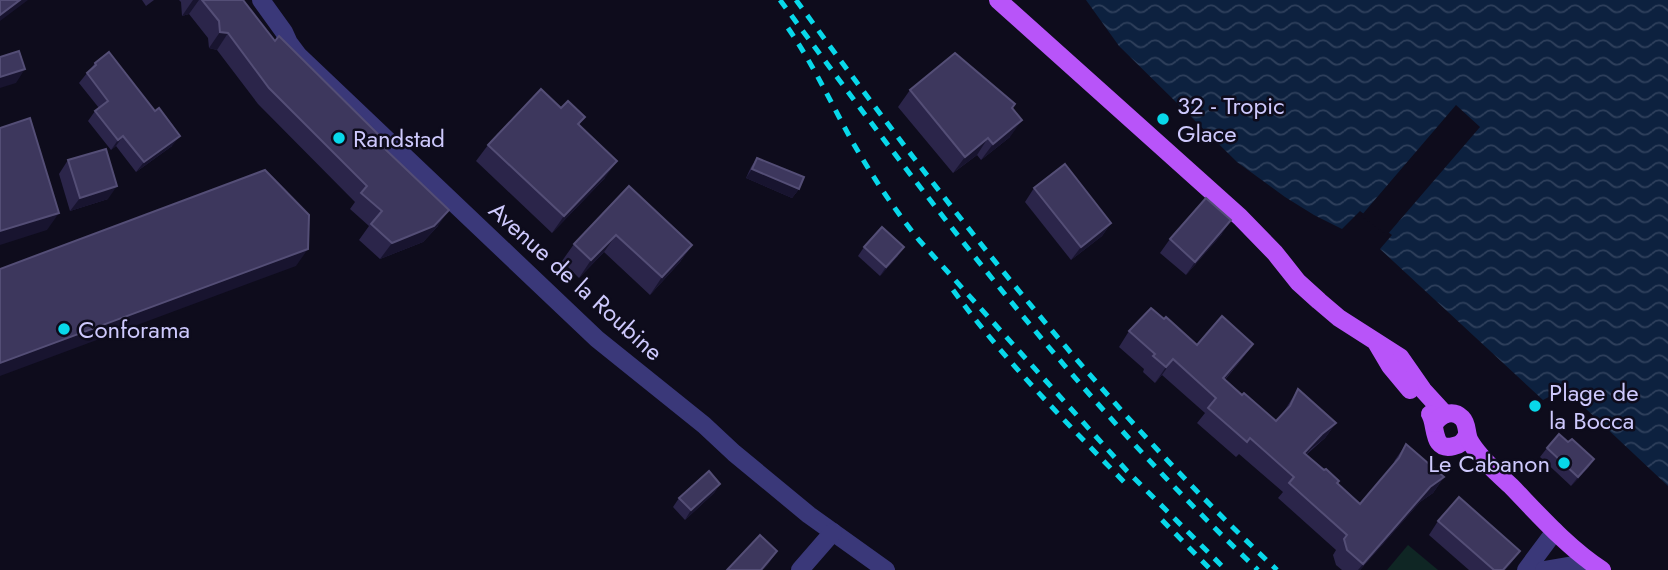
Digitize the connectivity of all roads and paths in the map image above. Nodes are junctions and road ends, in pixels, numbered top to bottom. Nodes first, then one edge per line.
1 (261, 0) edge
2 (998, 0) edge
3 (1440, 419) junction
4 (1463, 439) junction
5 (833, 532) junction
6 (1553, 534) junction
7 (1582, 567) edge
8 (800, 570) edge
9 (886, 570) edge
10 (1526, 570) edge
11 (1544, 570) edge
12 (1602, 570) edge

1 - 5 street, Avenue de la Roubine
2 - 3 main road
3 - 4 main road
3 - 4 main road
4 - 6 main road
5 - 8 street
5 - 9 street, Avenue de la Roubine
6 - 7 main road
6 - 10 street
6 - 12 main road
7 - 11 street

